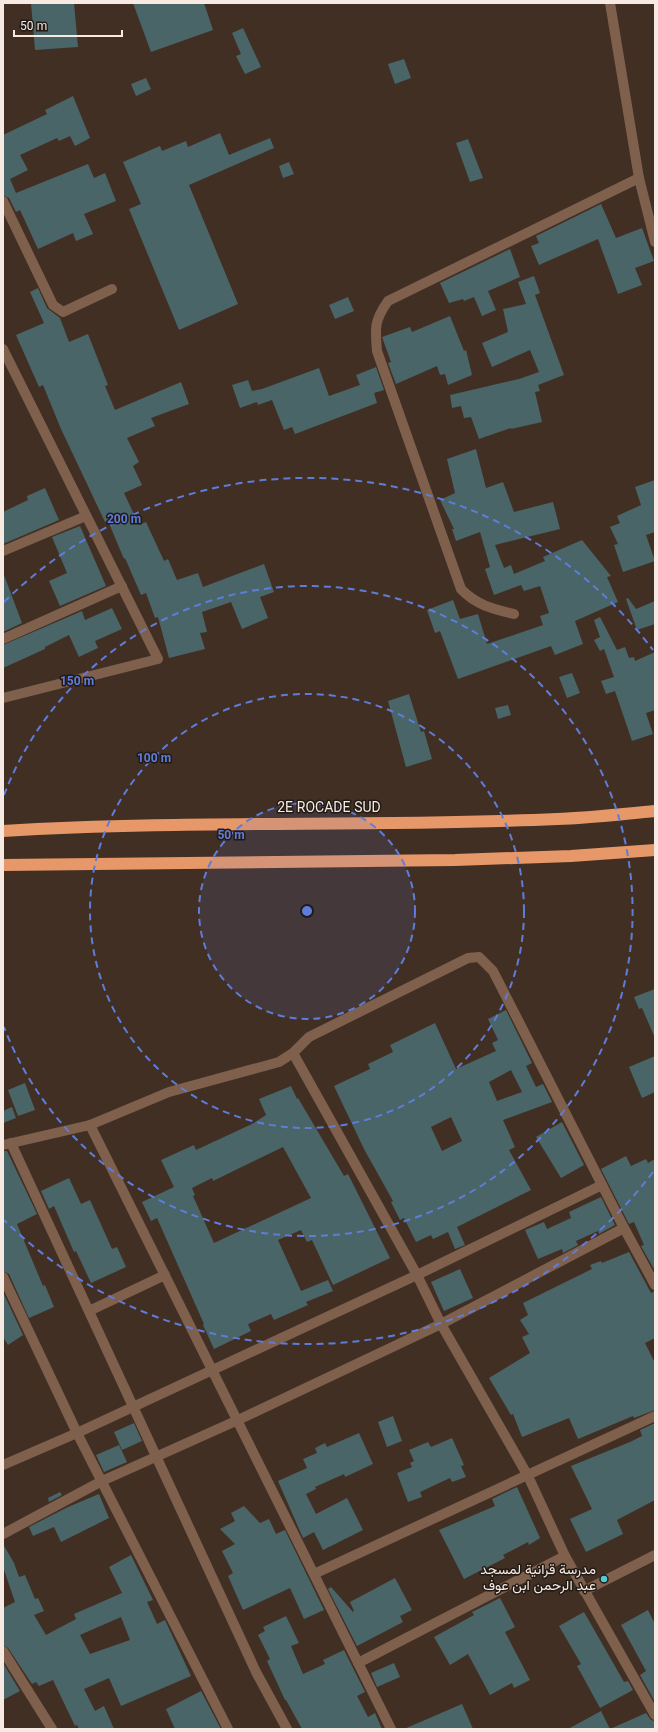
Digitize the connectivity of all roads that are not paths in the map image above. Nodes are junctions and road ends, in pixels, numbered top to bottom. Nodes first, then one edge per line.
1 (610, 3) edge
2 (640, 178) junction
3 (3, 201) edge
4 (655, 242) edge
5 (112, 289) dead end
6 (3, 349) edge
7 (86, 516) junction
8 (3, 551) edge
9 (122, 586) junction
10 (514, 614) dead end
11 (3, 639) edge
12 (3, 698) edge
13 (655, 811) edge
14 (3, 831) edge
15 (655, 850) edge
16 (3, 865) edge
17 (293, 1053) junction
18 (90, 1125) junction
19 (7, 1144) edge
20 (602, 1185) junction
21 (624, 1228) junction
22 (165, 1275) junction
23 (417, 1275) junction
24 (3, 1277) edge
25 (655, 1285) edge
26 (89, 1311) junction
27 (441, 1324) junction
28 (213, 1369) junction
29 (133, 1407) junction
30 (655, 1416) edge
31 (238, 1420) junction
32 (78, 1433) junction
33 (156, 1456) junction
34 (3, 1465) edge
35 (528, 1476) junction
36 (102, 1481) junction
37 (3, 1534) edge
38 (655, 1555) edge
39 (565, 1556) junction
40 (314, 1574) junction
41 (584, 1591) junction
42 (3, 1651) edge
43 (358, 1663) junction
44 (655, 1715) edge
45 (52, 1729) edge
46 (228, 1729) edge
47 (287, 1729) edge
48 (391, 1729) edge

1 - 2 street
2 - 4 street
2 - 10 street
3 - 5 street
6 - 7 street
7 - 8 street
7 - 9 street
9 - 11 street
9 - 12 street
13 - 14 highway, 2E ROCADE SUD
15 - 16 highway
17 - 18 street
17 - 20 street
17 - 23 street
18 - 19 street
18 - 22 street
19 - 26 street
20 - 21 street
20 - 23 street
21 - 25 street
21 - 27 street
22 - 26 street
22 - 28 street
23 - 27 street
23 - 28 street
24 - 32 street
26 - 29 street
27 - 31 street
27 - 35 street
28 - 29 street
28 - 31 street
29 - 32 street
29 - 33 street
30 - 35 street
31 - 33 street
31 - 40 street
32 - 34 street
32 - 36 street
33 - 36 street
33 - 47 street
35 - 39 street
35 - 40 street
36 - 37 street
36 - 46 street
38 - 41 street
39 - 41 street
39 - 43 street
40 - 43 street
41 - 44 street
42 - 45 street
43 - 48 street

